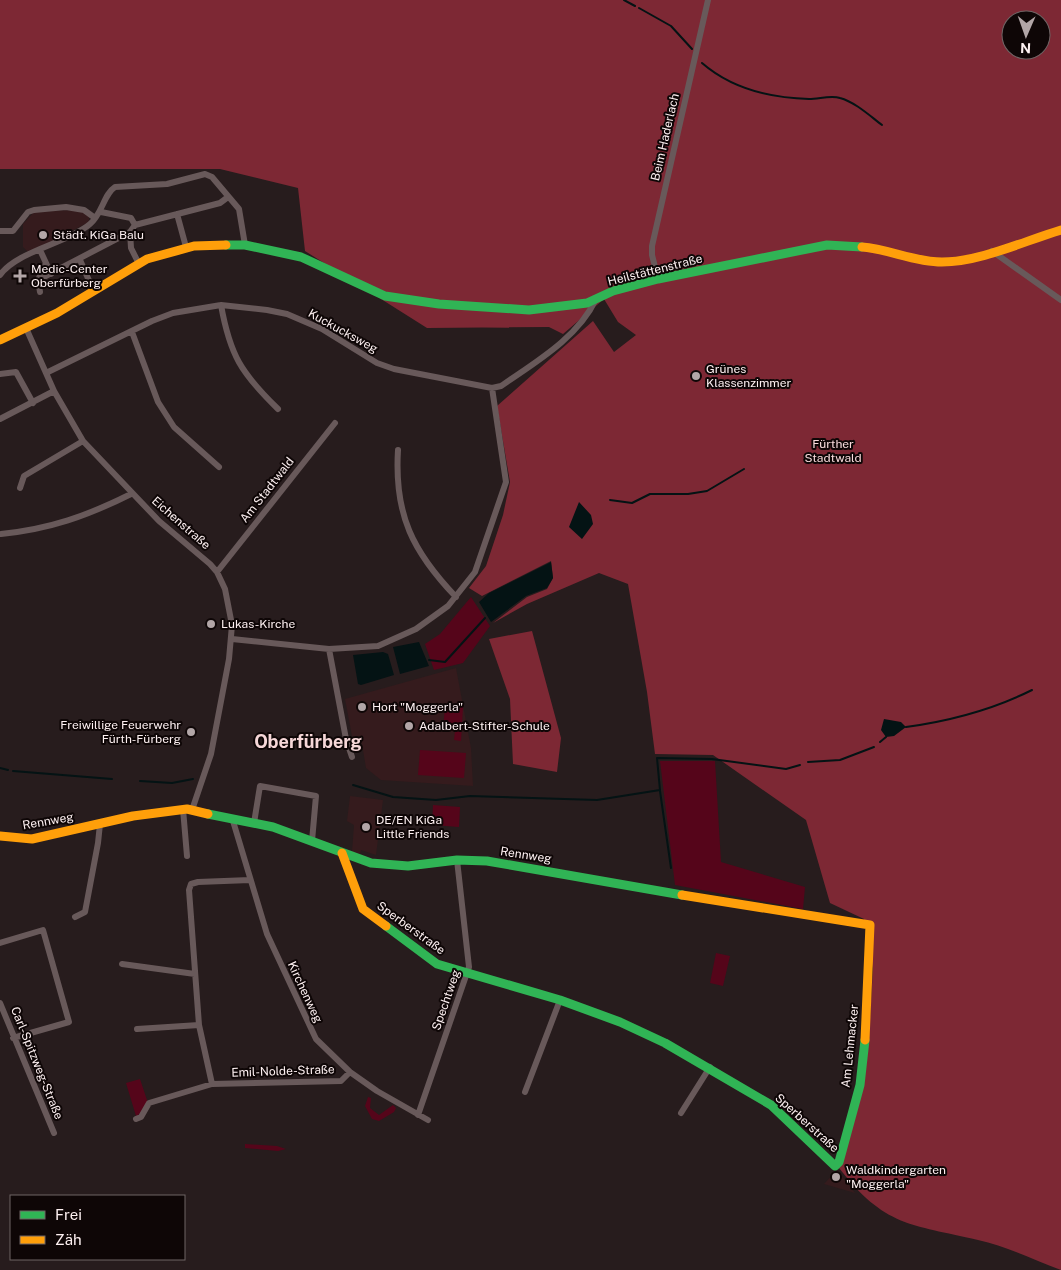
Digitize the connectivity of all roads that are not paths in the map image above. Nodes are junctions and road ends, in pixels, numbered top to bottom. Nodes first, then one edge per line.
1 (708, 0) edge
2 (228, 197) junction
3 (101, 212) junction
4 (177, 214) junction
5 (95, 218) junction
6 (135, 225) junction
7 (1061, 230) edge
8 (0, 231) edge
9 (130, 232) junction
10 (245, 245) junction
11 (186, 247) junction
12 (40, 250) junction
13 (992, 251) junction
14 (80, 260) junction
15 (46, 263) junction
16 (139, 264) junction
17 (51, 274) junction
18 (0, 275) edge
19 (38, 280) junction
20 (658, 280) junction
21 (40, 292) dead end
22 (94, 292) junction
23 (596, 300) junction
24 (1061, 300) edge
25 (221, 305) junction
26 (26, 328) junction
27 (132, 332) junction
28 (0, 340) edge
29 (46, 373) junction
30 (0, 374) edge
31 (492, 388) junction
32 (54, 391) junction
33 (33, 403) junction
34 (278, 409) dead end
35 (0, 419) edge
36 (335, 423) dead end
37 (83, 441) junction
38 (398, 450) dead end
39 (219, 467) dead end
40 (20, 488) dead end
41 (131, 494) junction
42 (1, 534) edge
43 (217, 572) junction
44 (456, 597) junction
45 (232, 639) junction
46 (329, 649) junction
47 (352, 757) dead end
48 (187, 810) junction
49 (234, 821) junction
50 (254, 823) junction
51 (100, 824) junction
52 (0, 836) edge
53 (312, 840) junction
54 (342, 853) junction
55 (187, 856) dead end
56 (457, 860) junction
57 (250, 880) junction
58 (75, 918) dead end
59 (870, 924) joint
60 (0, 943) edge
61 (122, 964) dead end
62 (195, 974) junction
63 (467, 974) junction
64 (560, 1000) junction
65 (0, 1003) edge
66 (199, 1025) junction
67 (137, 1029) dead end
68 (13, 1038) junction
69 (710, 1068) junction
70 (350, 1072) junction
71 (212, 1084) junction
72 (525, 1092) dead end
73 (681, 1113) dead end
74 (418, 1115) junction
75 (136, 1119) dead end
76 (428, 1120) dead end
77 (54, 1133) dead end
78 (835, 1166) joint

1 - 20 street, Beim Haderlach
2 - 3 street
2 - 4 street
2 - 10 street
3 - 5 street
3 - 6 street
4 - 6 street
4 - 11 street
5 - 8 street
5 - 12 street
6 - 9 street
7 - 13 street, Heilstättenstraße
9 - 14 street
9 - 16 street
10 - 11 street, Heilstättenstraße
10 - 23 street, Heilstättenstraße
11 - 16 street, Heilstättenstraße
12 - 15 street
12 - 18 street
13 - 20 street, Heilstättenstraße
13 - 24 street
14 - 17 street
14 - 22 street
15 - 17 street
15 - 19 street
16 - 22 street, Heilstättenstraße
17 - 19 street
19 - 21 street
20 - 23 street, Heilstättenstraße
22 - 26 street, Heilstättenstraße
23 - 31 street
25 - 27 street, Kuckucksweg
25 - 31 street, Kuckucksweg
25 - 34 street
26 - 28 street, Heilstättenstraße
26 - 29 street, Eichenstraße
27 - 29 street, Kuckucksweg
27 - 39 street
29 - 32 street, Eichenstraße
30 - 33 street
31 - 44 street
32 - 33 street
32 - 37 street, Eichenstraße
33 - 35 street
36 - 43 street, Am Stadtwald
37 - 40 street
37 - 41 street, Eichenstraße
38 - 44 street
41 - 42 street
41 - 43 street, Eichenstraße
43 - 45 street, Eichenstraße
44 - 46 street
45 - 46 street
45 - 48 street, Eichenstraße
46 - 47 street
48 - 49 street, Rennweg
48 - 51 street, Rennweg
48 - 55 street
49 - 50 street, Rennweg
49 - 57 street, Kirchenweg
50 - 53 street, Rennweg
50 - 53 street
51 - 52 street, Rennweg
51 - 58 street
53 - 54 street, Rennweg
54 - 56 street, Rennweg
54 - 63 street, Sperberstraße
56 - 59 street, Rennweg
56 - 63 street, Spechtweg
57 - 62 street
57 - 70 street, Kirchenweg
59 - 78 street, Am Lehmacker
60 - 68 street
61 - 62 street
62 - 66 street
63 - 64 street, Sperberstraße
63 - 74 street, Spechtweg
64 - 69 street, Sperberstraße
64 - 72 street
65 - 68 street, Carl-Spitzweg-Straße
66 - 67 street
66 - 71 street
68 - 77 street, Carl-Spitzweg-Straße
69 - 73 street
69 - 78 street, Sperberstraße
70 - 71 street, Emil-Nolde-Straße
70 - 74 street, Kirchenweg
71 - 75 street, Emil-Nolde-Straße
74 - 76 street, Kirchenweg

